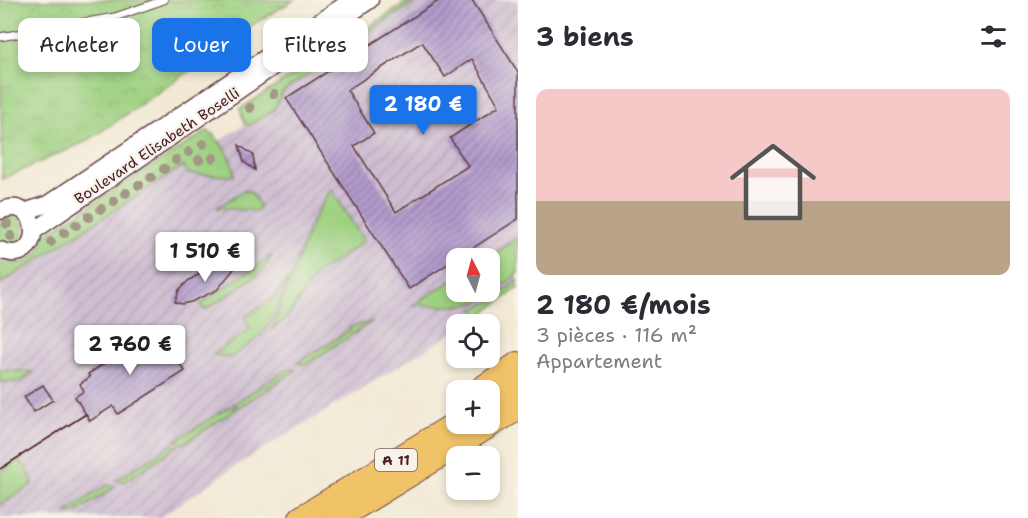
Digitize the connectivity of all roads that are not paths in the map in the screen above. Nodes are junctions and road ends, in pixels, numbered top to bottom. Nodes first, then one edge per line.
1 (164, 0) edge
2 (352, 0) edge
3 (370, 0) edge
4 (0, 38) edge
5 (0, 44) edge
6 (0, 211) edge
7 (24, 212) junction
8 (34, 231) junction
9 (1, 251) edge
10 (518, 364) edge
11 (495, 380) edge
12 (518, 386) edge
13 (500, 397) edge
14 (518, 408) edge
15 (446, 414) edge
16 (446, 431) edge
17 (337, 508) edge
18 (301, 518) edge

1 - 4 lane
2 - 7 street
3 - 8 street, Boulevard Elisabeth Boselli
4 - 5 lane
6 - 7 street
7 - 8 street
8 - 9 street, Boulevard Elisabeth Boselli
10 - 11 highway
12 - 13 highway
14 - 17 highway, A 11
15 - 17 highway
16 - 17 highway, A 11
17 - 18 highway, A 11

